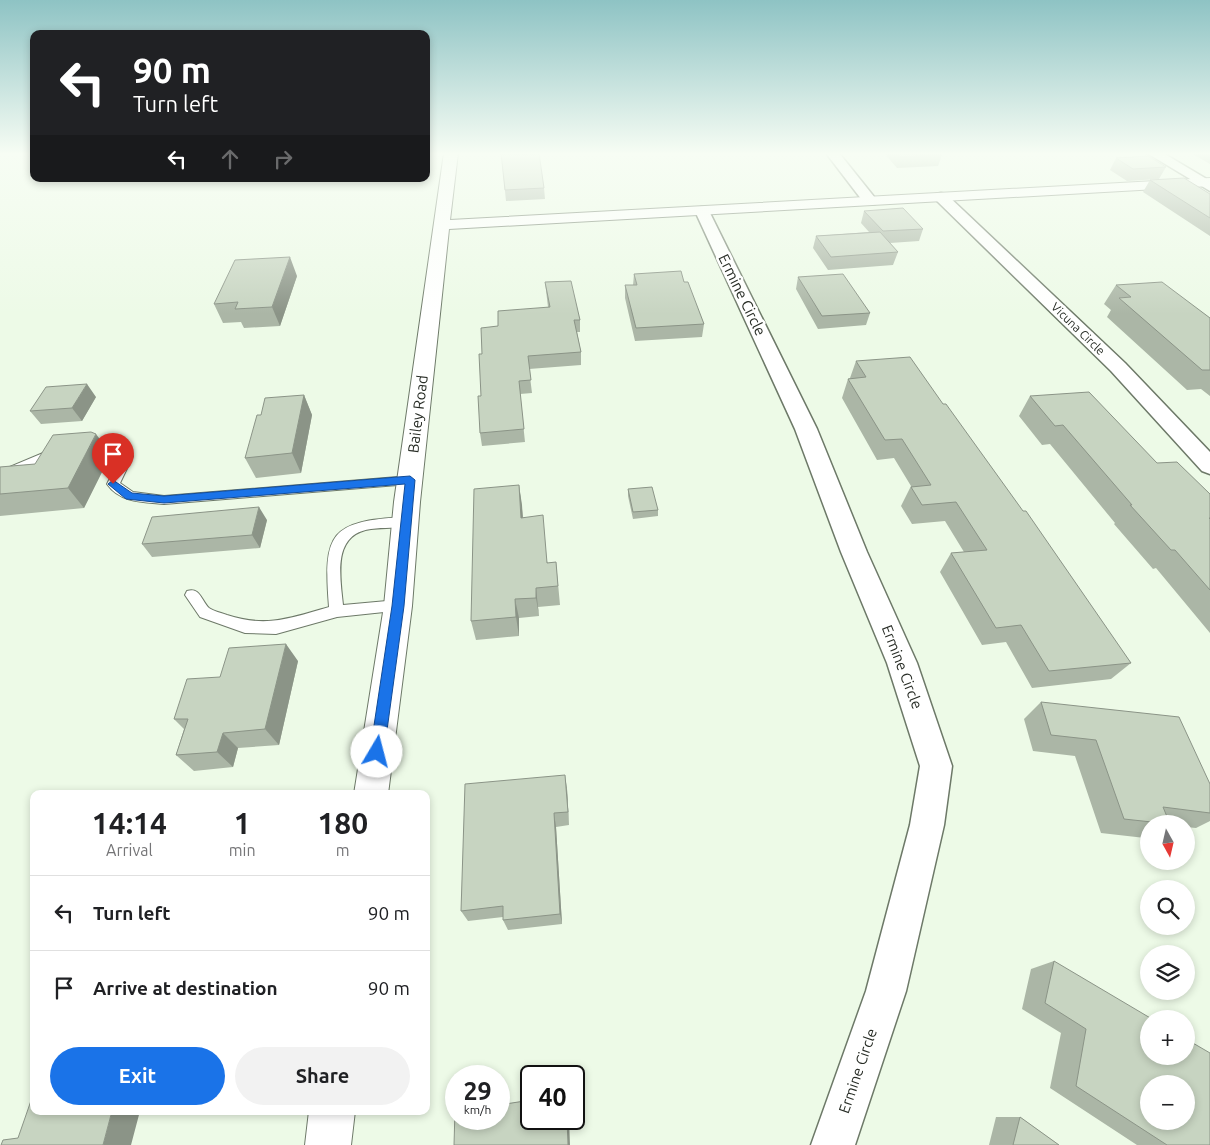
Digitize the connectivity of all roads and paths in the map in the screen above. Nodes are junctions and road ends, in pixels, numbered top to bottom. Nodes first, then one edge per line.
1 (444, 206) edge
2 (779, 206) edge
3 (951, 206) edge
4 (702, 211) junction
5 (441, 225) junction
6 (1210, 466) edge
7 (0, 476) edge
8 (410, 480) junction
9 (405, 522) junction
10 (192, 595) dead end
11 (398, 606) junction
12 (337, 611) junction
13 (372, 790) edge
14 (332, 1115) edge
15 (328, 1145) edge
16 (833, 1145) edge

1 - 5 street, Bailey Road
2 - 4 street
3 - 6 street, Vicuna Circle
4 - 5 street
4 - 16 street, Ermine Circle
5 - 8 street, Bailey Road
7 - 8 lane
8 - 9 street, Bailey Road
9 - 11 street, Bailey Road
9 - 12 lane
10 - 12 lane
11 - 12 lane
11 - 13 street, Bailey Road
14 - 15 street

